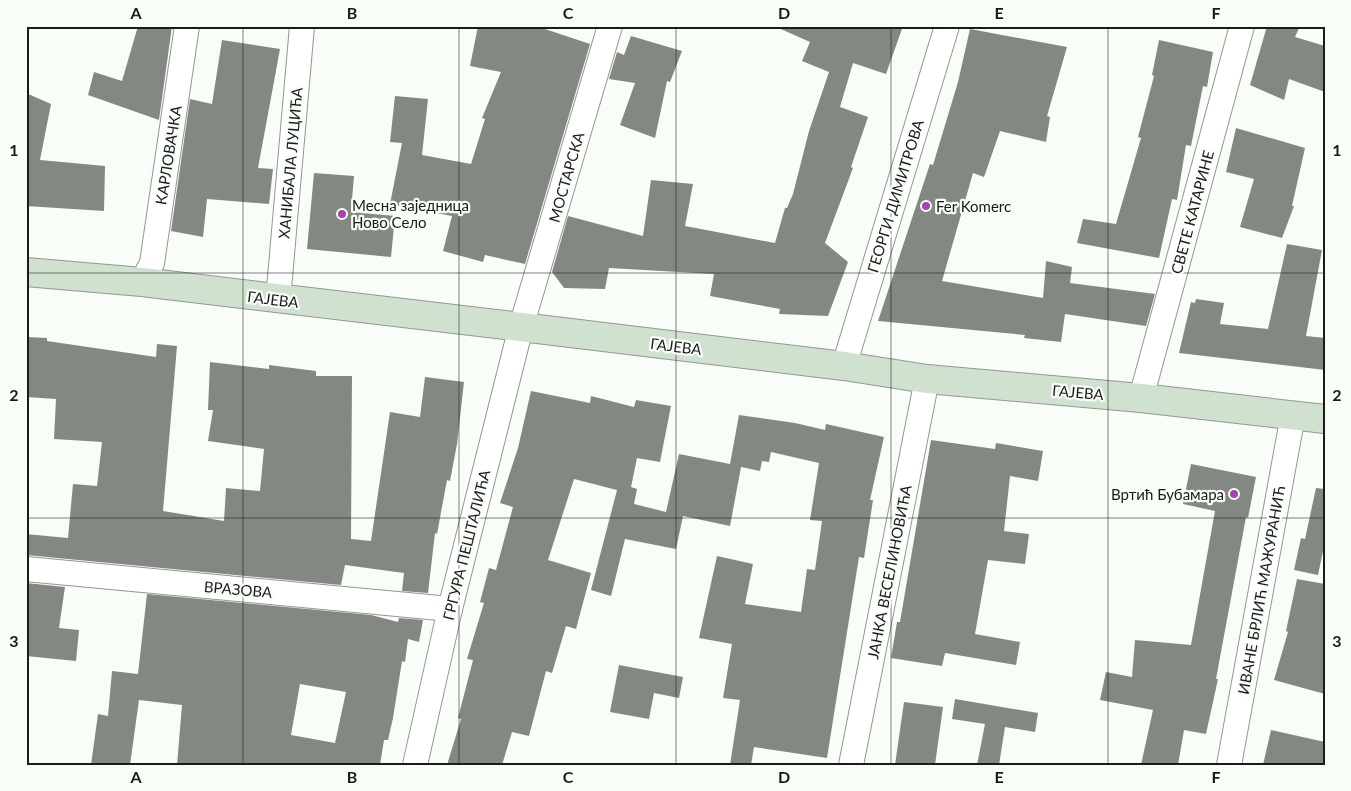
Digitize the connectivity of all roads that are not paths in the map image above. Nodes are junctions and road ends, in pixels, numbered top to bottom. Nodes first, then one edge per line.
1 (187, 26) edge
2 (302, 26) edge
3 (610, 26) edge
4 (947, 26) edge
5 (1242, 26) edge
6 (26, 272) edge
7 (142, 282) junction
8 (278, 300) junction
9 (521, 327) junction
10 (844, 366) junction
11 (927, 379) junction
12 (1142, 398) junction
13 (1293, 415) junction
14 (1325, 419) edge
15 (26, 569) edge
16 (450, 609) junction
17 (415, 765) edge
18 (851, 765) edge
19 (1229, 765) edge

1 - 7 street, КАРЛОВАЧКА
2 - 8 street, ХАНИБАЛА ЛУЦИЋА
3 - 9 street, МОСТАРСКА
4 - 10 street, ГЕОРГИ ДИМИТРОВА
5 - 12 street, СВЕТЕ КАТАРИНЕ
6 - 7 street, ГАЈЕВА
7 - 8 street, ГАЈЕВА
8 - 9 street, ГАЈЕВА
9 - 10 street, ГАЈЕВА
9 - 16 street, ГРГУРА ПЕШТАЛИЋА
10 - 11 street, ГАЈЕВА
11 - 12 street, ГАЈЕВА
11 - 18 street, ЈАНКА ВЕСЕЛИНОВИЋА
12 - 13 street, ГАЈЕВА
13 - 14 street, ГАЈЕВА
13 - 19 street, ИВАНЕ БРЛИЋ МАЖУРАНИЋ
15 - 16 street, ВРАЗОВА
16 - 17 street, ГРГУРА ПЕШТАЛИЋА

